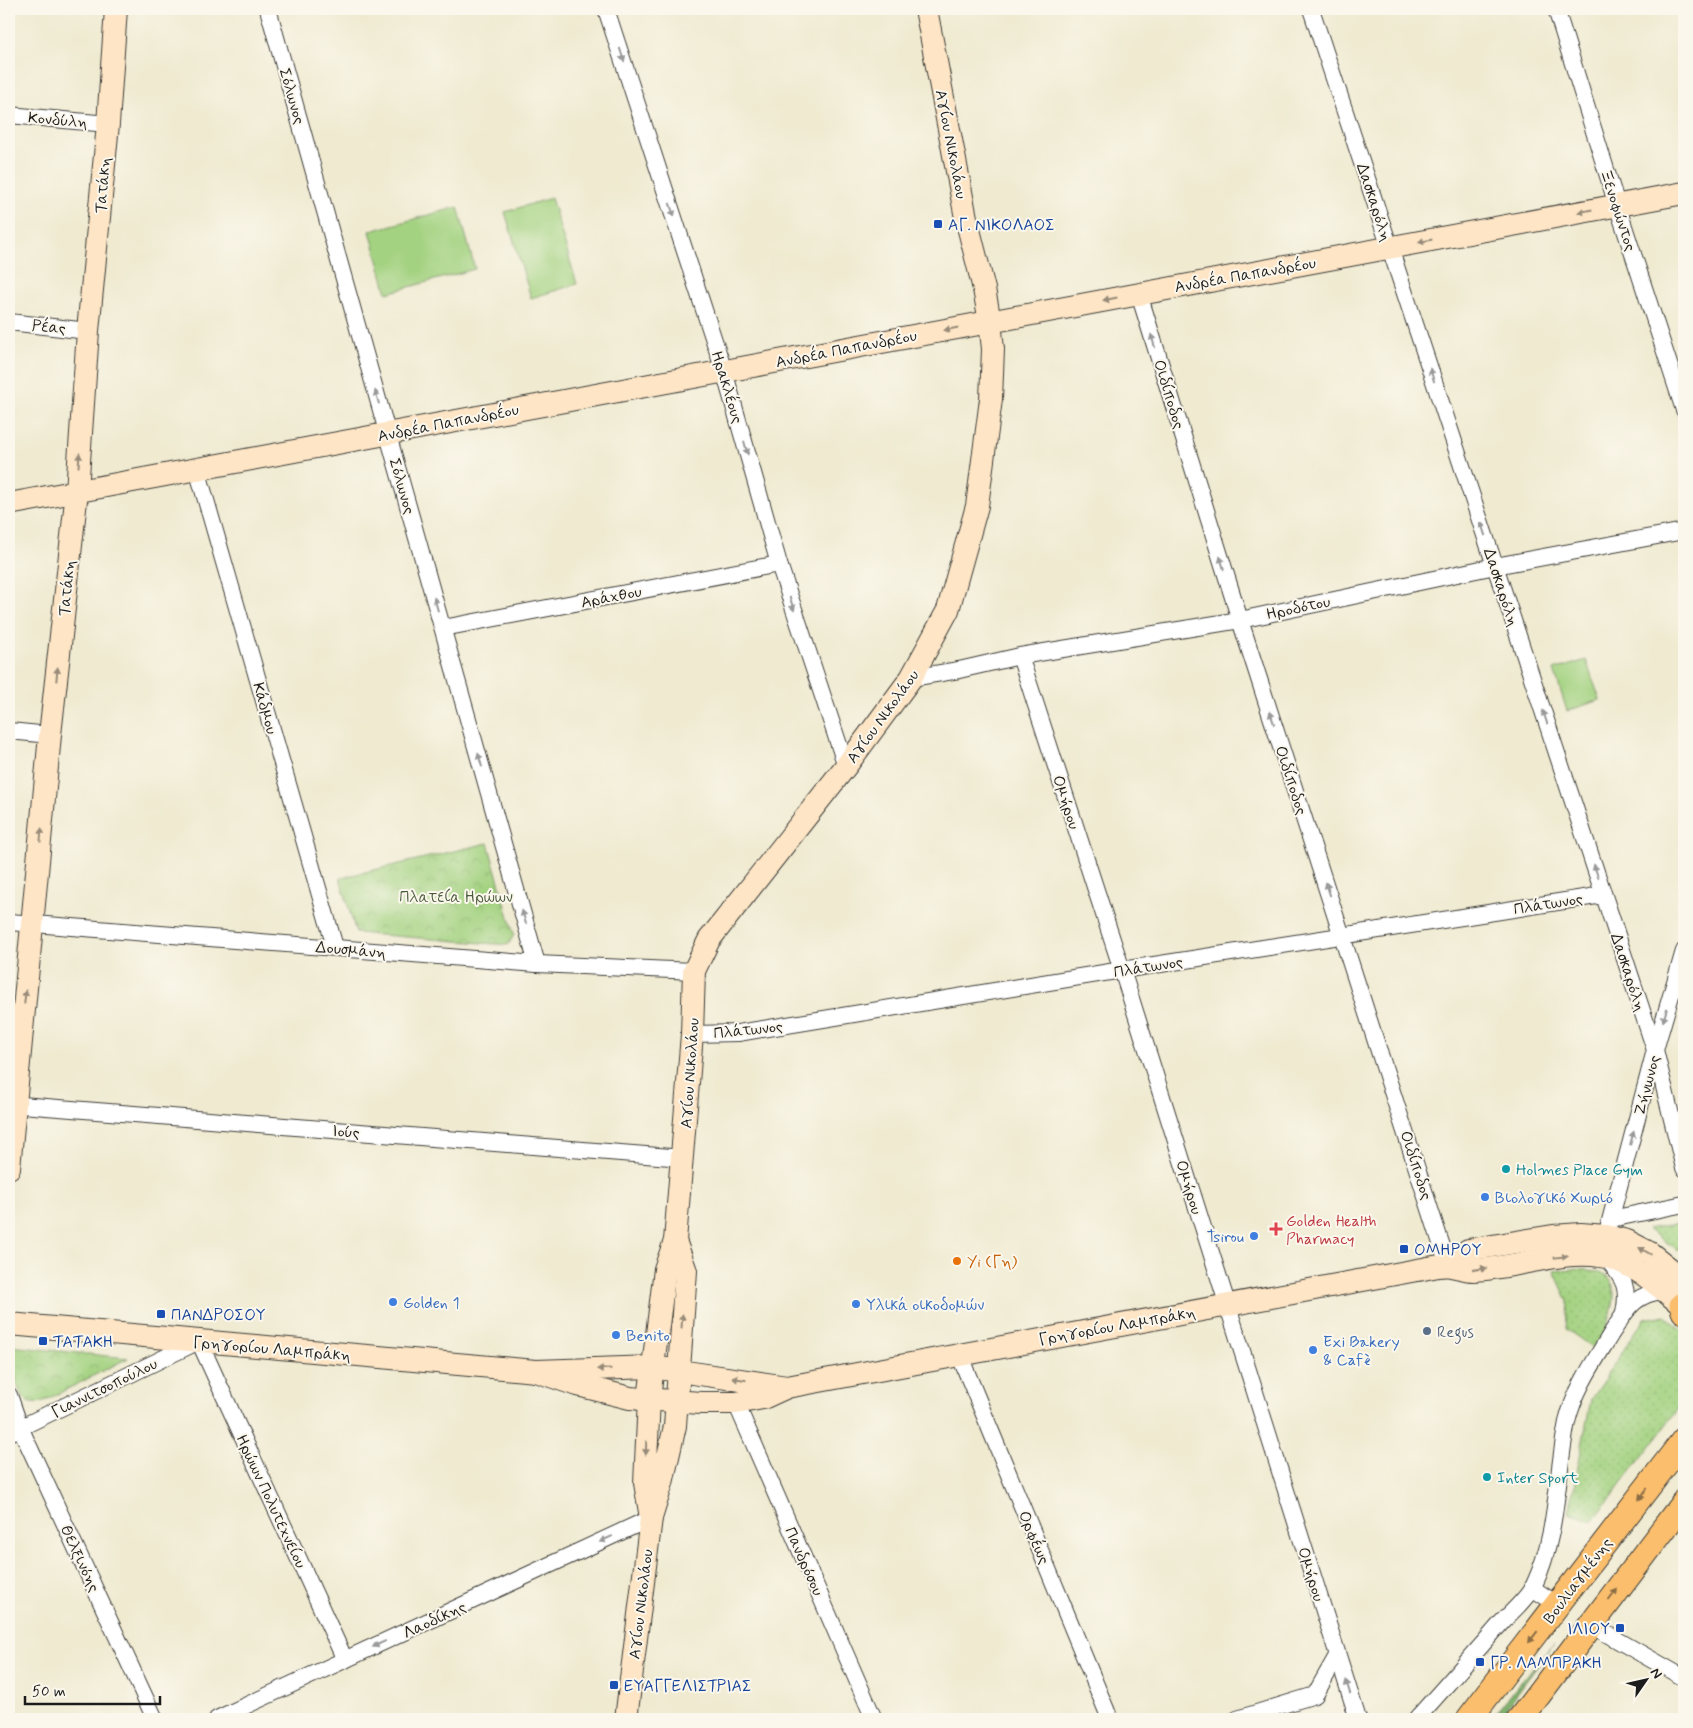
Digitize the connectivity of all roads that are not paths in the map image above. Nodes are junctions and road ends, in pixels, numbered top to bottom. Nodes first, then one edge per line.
1 (116, 9) edge
2 (268, 9) edge
3 (606, 9) edge
4 (926, 9) edge
5 (1311, 9) edge
6 (1556, 9) edge
7 (9, 115) edge
8 (108, 124) junction
9 (1684, 193) edge
10 (1617, 205) junction
11 (1390, 248) junction
12 (1139, 294) junction
13 (9, 322) edge
14 (990, 322) junction
15 (88, 331) junction
16 (724, 371) junction
17 (1684, 410) edge
18 (388, 434) junction
19 (197, 469) junction
20 (77, 491) junction
21 (9, 504) edge
22 (1684, 531) edge
23 (779, 564) junction
24 (1495, 566) junction
25 (1240, 620) junction
26 (442, 628) junction
27 (1020, 656) junction
28 (911, 678) junction
29 (9, 731) edge
30 (50, 736) junction
31 (846, 766) junction
32 (1604, 895) junction
33 (9, 922) edge
34 (32, 924) junction
35 (1343, 935) junction
36 (335, 947) junction
37 (1684, 952) edge
38 (537, 964) junction
39 (1122, 970) junction
40 (694, 971) junction
41 (692, 1034) junction
42 (1655, 1050) junction
43 (12, 1104) edge
44 (683, 1158) junction
45 (9, 1168) edge
46 (1684, 1168) edge
47 (1684, 1204) edge
48 (1607, 1237) junction
49 (675, 1240) junction
50 (1448, 1265) junction
51 (1684, 1280) edge
52 (1678, 1304) edge
53 (1227, 1305) junction
54 (1624, 1313) junction
55 (9, 1324) edge
56 (198, 1341) junction
57 (959, 1354) junction
58 (652, 1367) junction
59 (680, 1370) junction
60 (536, 1372) junction
61 (787, 1387) junction
62 (9, 1395) edge
63 (648, 1399) junction
64 (677, 1401) junction
65 (736, 1403) junction
66 (1684, 1429) edge
67 (15, 1430) edge
68 (1678, 1448) edge
69 (1684, 1502) edge
70 (650, 1518) junction
71 (1532, 1588) junction
72 (1558, 1605) junction
73 (1591, 1625) junction
74 (1338, 1656) junction
75 (345, 1660) junction
76 (1684, 1678) edge
77 (155, 1719) edge
78 (217, 1719) edge
79 (625, 1719) edge
80 (874, 1719) edge
81 (1110, 1719) edge
82 (1237, 1719) edge
83 (1358, 1719) edge
84 (1416, 1719) edge
85 (1469, 1719) edge
86 (1520, 1719) edge

1 - 8 street, Τατάκη
18 -> 2 street, Σόλωνος
3 -> 16 street, Ηρακλέους
4 - 14 street, Αγίου Νικολάου
5 - 11 street, Δασκαρόλη
6 - 10 street, Ξενοφώντος
7 - 8 street, Κονδύλη
8 - 15 street, Τατάκη
9 - 10 street, Ανδρέα Παπανδρέου
10 -> 11 street, Ανδρέα Παπανδρέου
10 - 17 street, Ξενοφώντος
11 - 12 street, Ανδρέα Παπανδρέου
24 -> 11 street, Δασκαρόλη
12 -> 14 street, Ανδρέα Παπανδρέου
25 -> 12 street, Οιδίποδος
13 - 15 street, Ρέας
14 -> 16 street, Ανδρέα Παπανδρέου
14 - 28 street, Αγίου Νικολάου
20 -> 15 street, Τατάκη
16 - 18 street, Ανδρέα Παπανδρέου
16 -> 23 street, Ηρακλέους
18 - 19 street, Ανδρέα Παπανδρέου
26 -> 18 street, Σόλωνος
19 - 20 street, Ανδρέα Παπανδρέου
19 - 36 street, Κάδμου
20 - 21 street, Ανδρέα Παπανδρέου
30 -> 20 street, Τατάκη
22 - 24 street, Ηροδότου
23 - 26 street, Αράχθου
23 -> 31 street, Ηρακλέους
24 - 25 street, Ηροδότου
32 -> 24 street, Δασκαρόλη
25 - 27 street, Ηροδότου
35 -> 25 street, Οιδίποδος
38 -> 26 street, Σόλωνος
27 - 28 street, Ηροδότου
27 - 39 street, Ομήρου
28 - 31 street, Αγίου Νικολάου
29 - 30 street
34 -> 30 street, Τατάκη
31 - 40 street, Αγίου Νικολάου
32 - 35 street, Πλάτωνος
32 - 42 street, Δασκαρόλη
33 - 34 street, Δουσμάνη
34 - 36 street, Δουσμάνη
43 -> 34 street, Τατάκη
35 - 39 street, Πλάτωνος
35 - 50 street, Οιδίποδος
36 - 38 street, Δουσμάνη
37 -> 42 street, Ζήνωνος
38 - 40 street, Δουσμάνη
39 - 41 street, Πλάτωνος
39 - 53 street, Ομήρου
40 - 41 street, Αγίου Νικολάου
41 - 44 street, Αγίου Νικολάου
42 - 46 street, Δασκαρόλη
48 -> 42 street, Ζήνωνος
43 - 44 street, Ιούς
43 - 45 street, Τατάκη
44 - 49 street, Αγίου Νικολάου
47 - 48 street, Γρηγορίου Λαμπράκη
48 - 50 street, Γρηγορίου Λαμπράκη
51 -> 48 street, Γρηγορίου Λαμπράκη
48 - 52 street, Γρηγορίου Λαμπράκη
48 - 54 street
49 - 58 street, Αγίου Νικολάου
59 -> 49 street, Αγίου Νικολάου
50 - 53 street, Γρηγορίου Λαμπράκη
52 - 54 street
53 - 57 street, Γρηγορίου Λαμπράκη
53 - 74 street, Ομήρου
54 - 71 street
55 - 56 street, Γρηγορίου Λαμπράκη
56 - 60 street, Γρηγορίου Λαμπράκη
56 - 67 street, Γιαννιτσοπούλου
56 - 75 street, Ηρώων Πολυτεχνείου
57 - 61 street, Γρηγορίου Λαμπράκη
57 - 81 street, Ορφέως
58 - 59 street, Γρηγορίου Λαμπράκη
58 -> 60 street, Γρηγορίου Λαμπράκη
58 - 63 street, Αγίου Νικολάου
61 -> 59 street, Γρηγορίου Λαμπράκη
59 - 64 street, Αγίου Νικολάου
60 - 63 street, Γρηγορίου Λαμπράκη
61 - 65 street, Γρηγορίου Λαμπράκη
62 - 67 street, Θελξινόης
63 - 64 street, Γρηγορίου Λαμπράκη
63 -> 70 street, Αγίου Νικολάου
64 - 65 street, Γρηγορίου Λαμπράκη
64 - 70 street, Αγίου Νικολάου
65 - 80 street, Πανδρόσου
66 - 68 main road, Βουλιαγμένης
67 - 77 street, Θελξινόης
68 -> 72 main road, Βουλιαγμένης
73 -> 69 main road
70 -> 75 street, Λαοδίκης
70 - 79 street, Αγίου Νικολάου
71 - 72 street
71 - 84 street
72 -> 85 main road, Βουλιαγμένης
73 - 76 street
73 - 86 main road
74 - 82 street
83 -> 74 street, Ομήρου
75 - 78 street, Λαοδίκης

